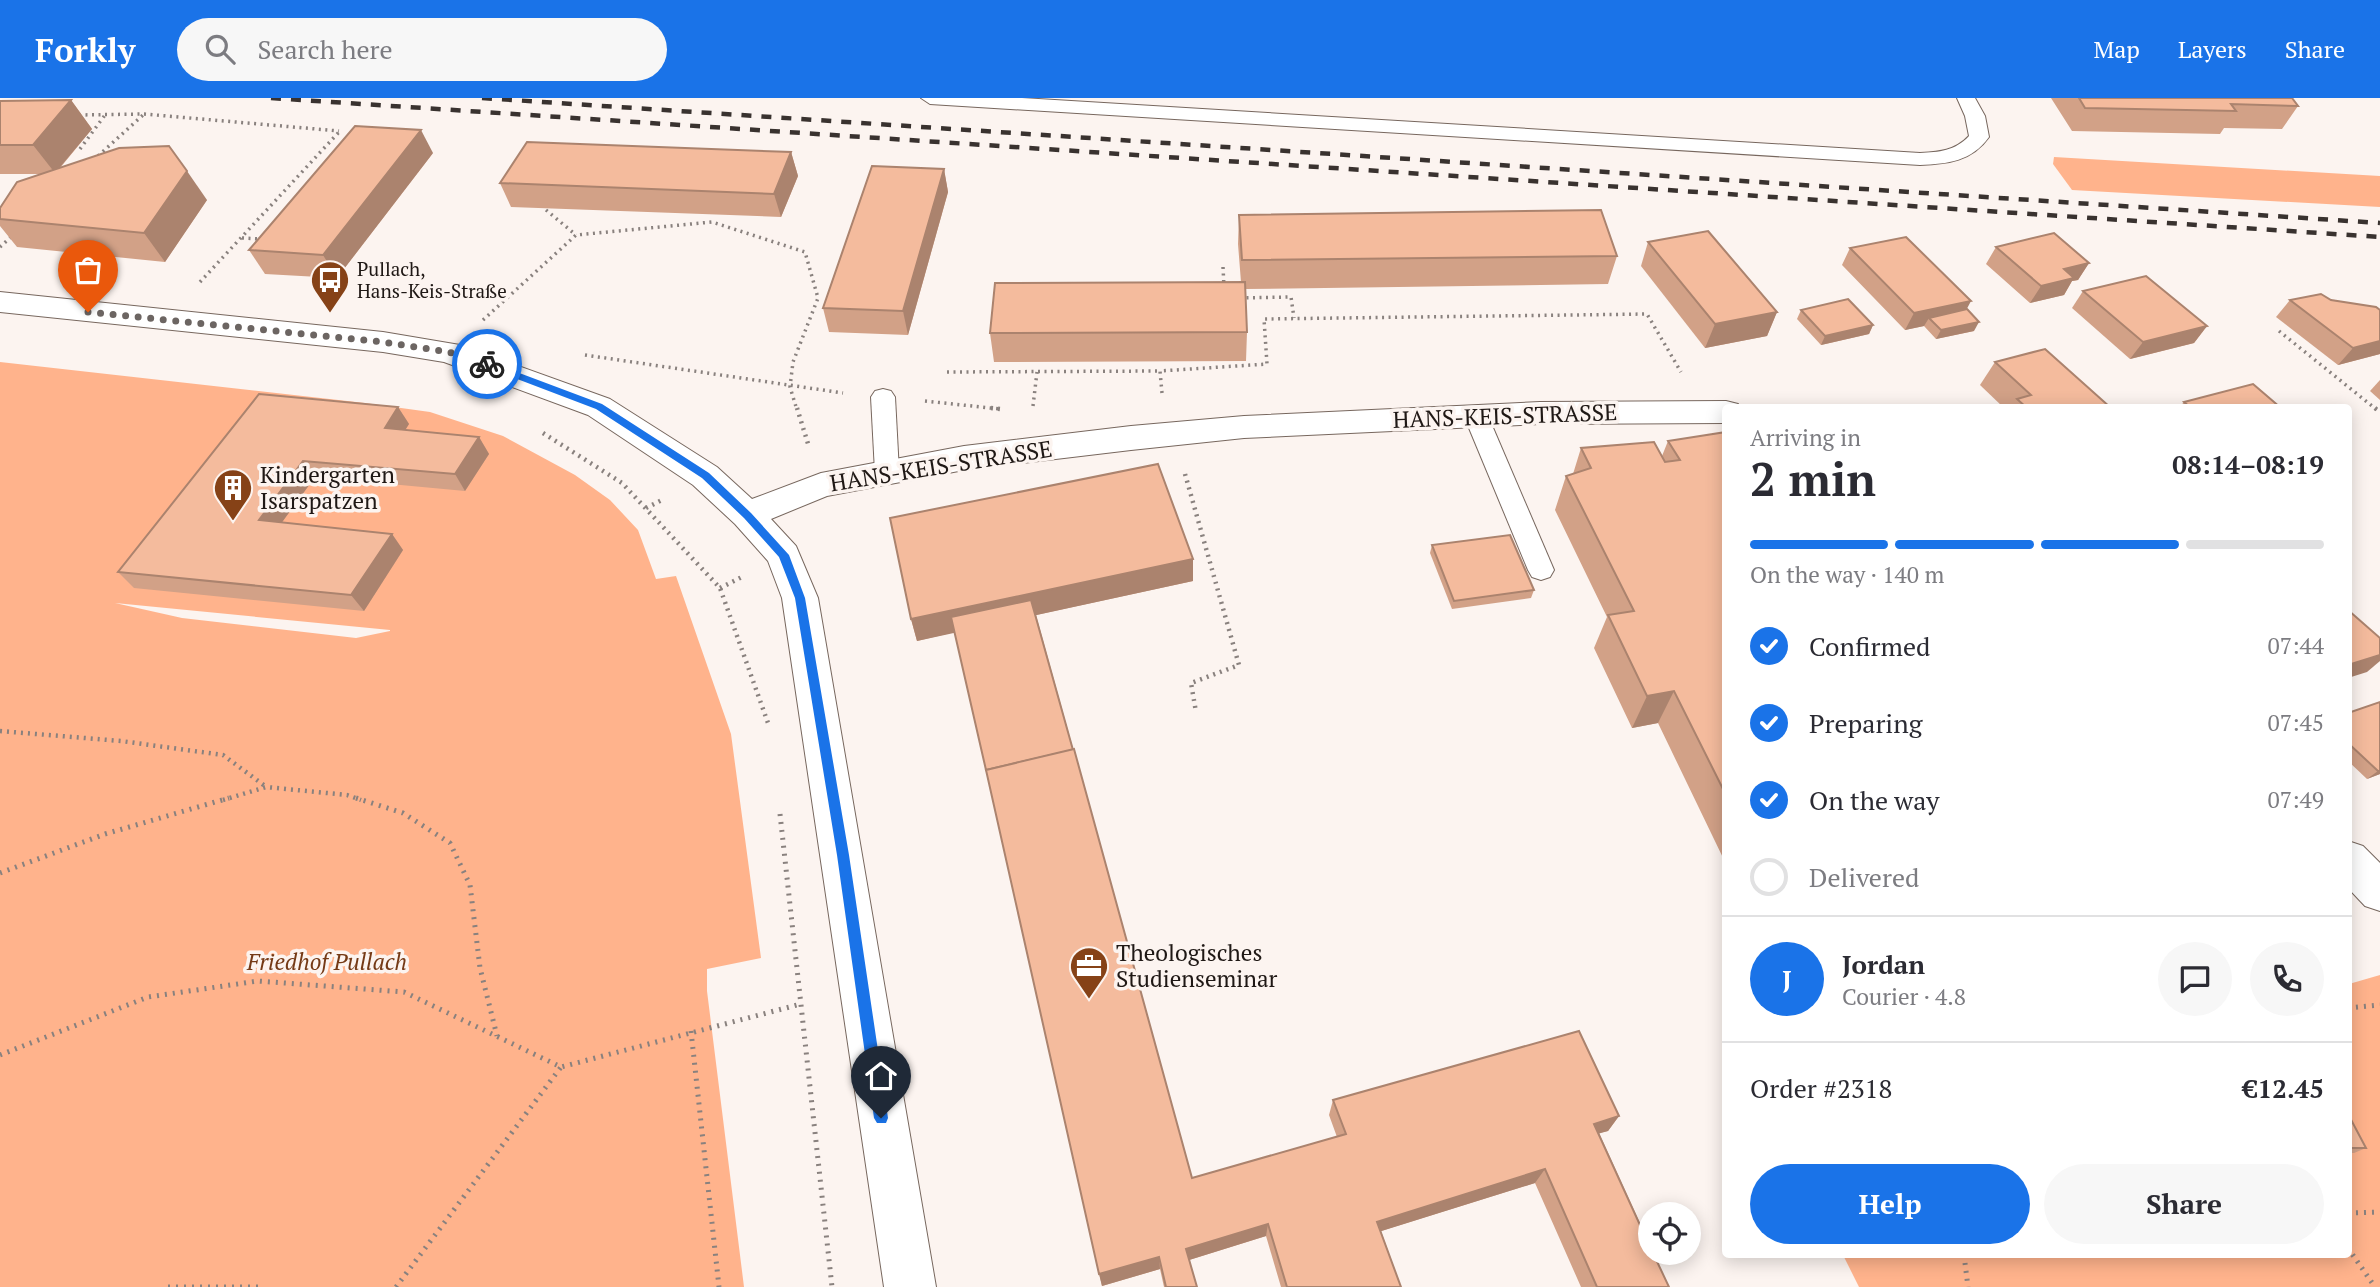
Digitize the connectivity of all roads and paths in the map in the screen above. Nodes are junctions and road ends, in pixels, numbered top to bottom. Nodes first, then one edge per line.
1 (930, 98) edge
2 (1966, 98) edge
3 (144, 114) junction
4 (79, 115) dead end
5 (105, 115) junction
6 (80, 149) dead end
7 (92, 162) edge
8 (297, 178) junction
9 (311, 178) edge
10 (546, 210) edge
11 (20, 228) edge
12 (576, 235) junction
13 (241, 238) junction
14 (263, 239) edge
15 (0, 247) edge
16 (1223, 267) dead end
17 (1225, 298) edge
18 (1238, 298) edge
19 (0, 302) edge
20 (167, 318) junction
21 (1294, 318) junction
22 (2279, 331) dead end
23 (449, 352) junction
24 (1160, 371) junction
25 (947, 372) dead end
26 (1037, 372) junction
27 (1162, 393) dead end
28 (883, 397) dead end
29 (1032, 407) dead end
30 (1715, 412) edge
31 (2380, 412) edge
32 (1476, 416) junction
33 (541, 432) dead end
34 (1174, 434) junction
35 (887, 472) junction
36 (821, 485) junction
37 (747, 515) junction
38 (1541, 570) dead end
39 (1196, 712) dead end
40 (0, 731) edge
41 (771, 733) dead end
42 (265, 787) junction
43 (779, 801) dead end
44 (2352, 863) edge
45 (0, 873) edge
46 (2380, 892) edge
47 (801, 1004) junction
48 (2380, 1005) edge
49 (2352, 1008) edge
50 (691, 1031) junction
51 (498, 1037) junction
52 (0, 1055) edge
53 (561, 1067) junction
54 (2380, 1212) edge
55 (2352, 1213) edge
56 (2352, 1254) edge
57 (1964, 1258) edge
58 (167, 1287) edge
59 (260, 1287) edge
60 (396, 1287) edge
61 (719, 1287) edge
62 (832, 1287) edge
63 (910, 1287) edge
64 (1968, 1287) edge
65 (2375, 1287) edge

1 - 2 lane
3 - 5 path
3 - 7 path
3 - 8 path
4 - 5 path
5 - 6 path
8 - 9 path
8 - 13 path
10 - 12 path
11 - 15 path
12 - 23 path
12 - 36 path
13 - 14 path
13 - 20 path
16 - 17 path
18 - 21 path
19 - 20 street
20 - 23 street
21 - 24 path
21 - 30 path
22 - 31 path
23 - 37 street
24 - 26 path
24 - 27 path
25 - 26 path
26 - 29 path
28 - 35 lane
30 - 32 street, HANS-KEIS-STRASSE
32 - 34 street, HANS-KEIS-STRASSE
32 - 38 lane
33 - 41 path
34 - 35 street, HANS-KEIS-STRASSE
34 - 39 path
35 - 36 street, HANS-KEIS-STRASSE
36 - 37 street, HANS-KEIS-STRASSE
37 - 63 street
40 - 42 path
42 - 45 path
42 - 51 path
43 - 47 path
44 - 46 street
47 - 50 path
47 - 62 path
48 - 49 path
50 - 53 path
50 - 61 path
51 - 52 path
51 - 53 path
53 - 60 path
54 - 55 path
56 - 65 path
57 - 64 path
58 - 59 path

